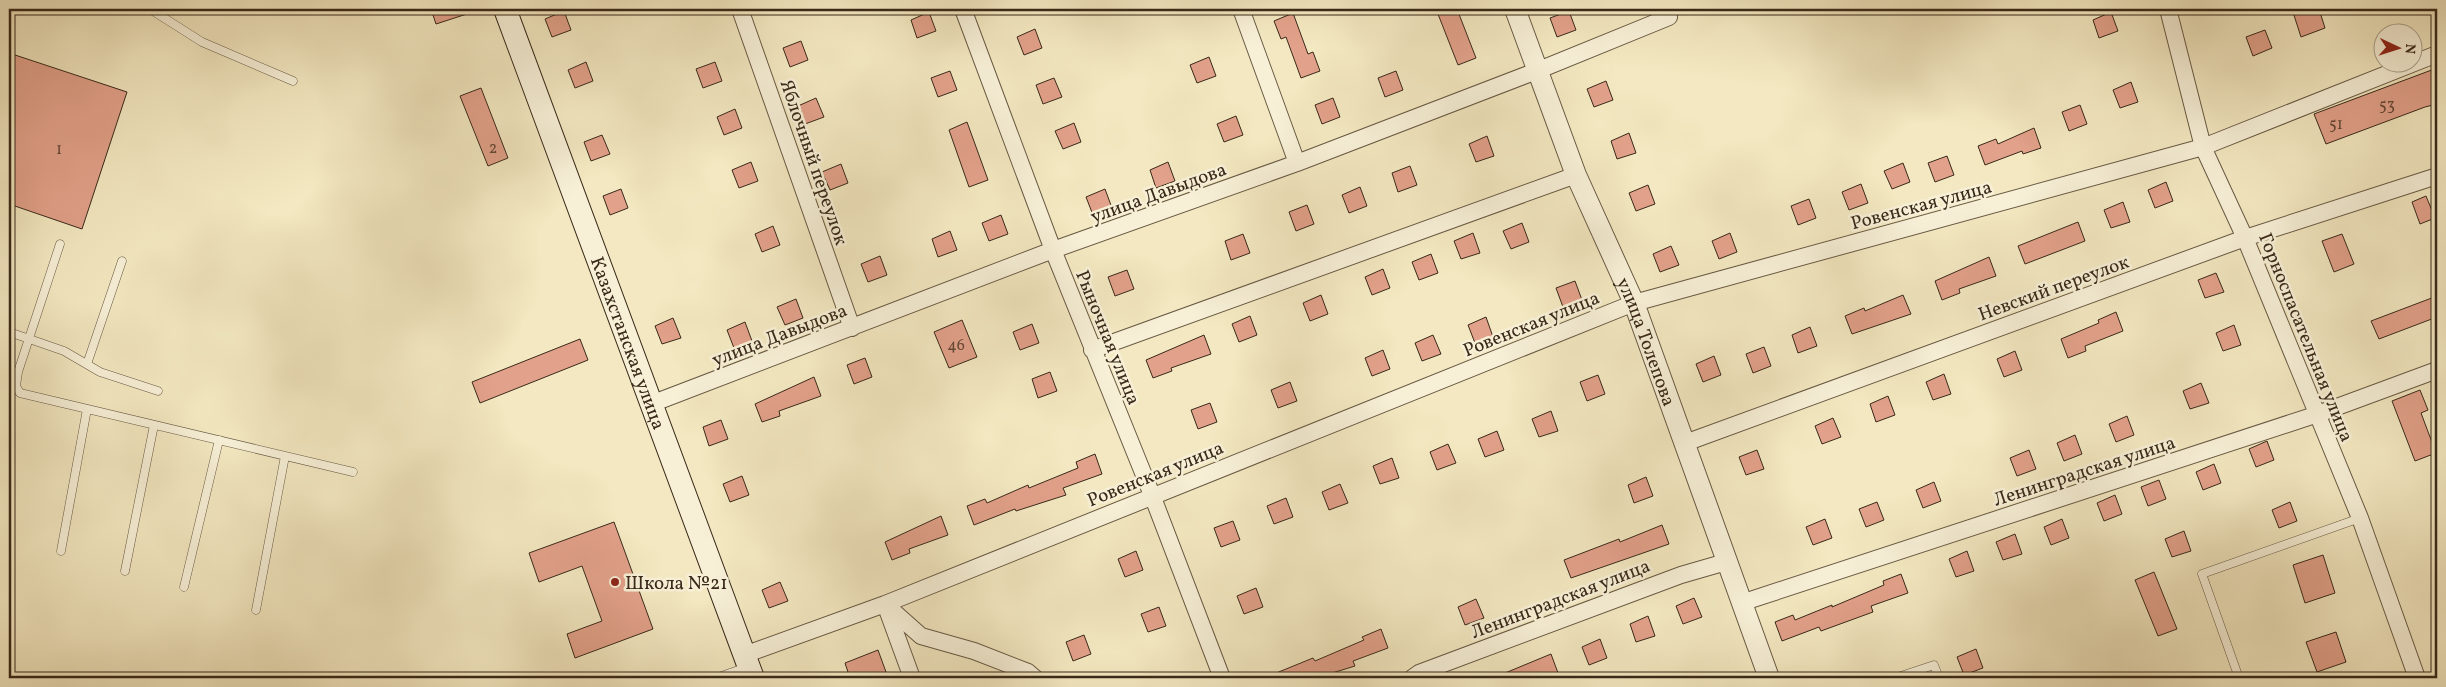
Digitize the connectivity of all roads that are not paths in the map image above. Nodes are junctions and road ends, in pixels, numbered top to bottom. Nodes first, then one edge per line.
1 (150, 9) edge
2 (505, 9) edge
3 (740, 9) edge
4 (964, 9) edge
5 (1241, 9) edge
6 (1515, 9) edge
7 (1666, 9) edge
8 (2168, 9) edge
9 (2437, 54) edge
10 (1539, 70) junction
11 (293, 81) dead end
12 (2203, 147) junction
13 (1296, 164) junction
14 (1576, 175) junction
15 (2437, 176) edge
16 (2245, 238) junction
17 (60, 244) dead end
18 (1053, 250) junction
19 (122, 262) dead end
20 (1634, 303) junction
21 (852, 328) junction
22 (9, 332) edge
23 (28, 338) junction
24 (1092, 350) junction
25 (87, 364) junction
26 (2437, 370) edge
27 (158, 391) dead end
28 (651, 404) junction
29 (87, 409) junction
30 (2318, 414) junction
31 (154, 424) junction
32 (219, 440) junction
33 (1684, 443) junction
34 (286, 456) junction
35 (353, 472) dead end
36 (1152, 496) junction
37 (2360, 518) junction
38 (60, 551) dead end
39 (1726, 562) junction
40 (124, 571) dead end
41 (184, 587) dead end
42 (1741, 603) junction
43 (885, 604) junction
44 (256, 610) dead end
45 (748, 667) edge
46 (1416, 676) edge
47 (716, 678) edge
48 (912, 678) edge
49 (1035, 678) edge
50 (1222, 678) edge
51 (1769, 678) edge
52 (1895, 678) edge
53 (1939, 678) edge
54 (2239, 678) edge
55 (2417, 678) edge

1 - 11 lane
2 - 28 main road, Казахстанская улица
3 - 21 street, Яблочный переулок
4 - 18 street, Рыночная улица
5 - 13 street
6 - 10 street, улица Толепова
7 - 10 street, улица Давыдова
8 - 12 street, Горноспасательная улица
9 - 12 street, Ровенская улица
10 - 13 street, улица Давыдова
10 - 14 street, улица Толепова
12 - 16 street, Горноспасательная улица
12 - 20 street, Ровенская улица
13 - 18 street, улица Давыдова
14 - 20 street, улица Толепова
14 - 24 street
15 - 16 street, Невский переулок
16 - 30 street, Горноспасательная улица
16 - 33 street, Невский переулок
17 - 23 lane
18 - 21 street, улица Давыдова
18 - 24 street, Рыночная улица
19 - 25 lane
20 - 33 street, улица Толепова
20 - 36 street, Ровенская улица
21 - 28 street, улица Давыдова
22 - 23 lane
23 - 25 lane
23 - 29 lane
24 - 36 street, Рыночная улица
25 - 27 lane
26 - 30 street, Ленинградская улица
28 - 45 main road, Казахстанская улица
29 - 31 lane
29 - 38 lane
30 - 37 street, Горноспасательная улица
30 - 42 street, Ленинградская улица
31 - 32 lane
31 - 40 lane
32 - 34 lane
32 - 41 lane
33 - 39 street, улица Толепова
34 - 35 lane
34 - 44 lane
36 - 43 street, Ровенская улица
36 - 50 street, Рыночная улица
37 - 54 lane
37 - 55 street, Горноспасательная улица
39 - 42 street, улица Толепова
39 - 46 street, Ленинградская улица
42 - 51 street, улица Толепова
43 - 45 street, Ровенская улица
43 - 48 street
43 - 49 street
45 - 47 lane
52 - 53 lane

